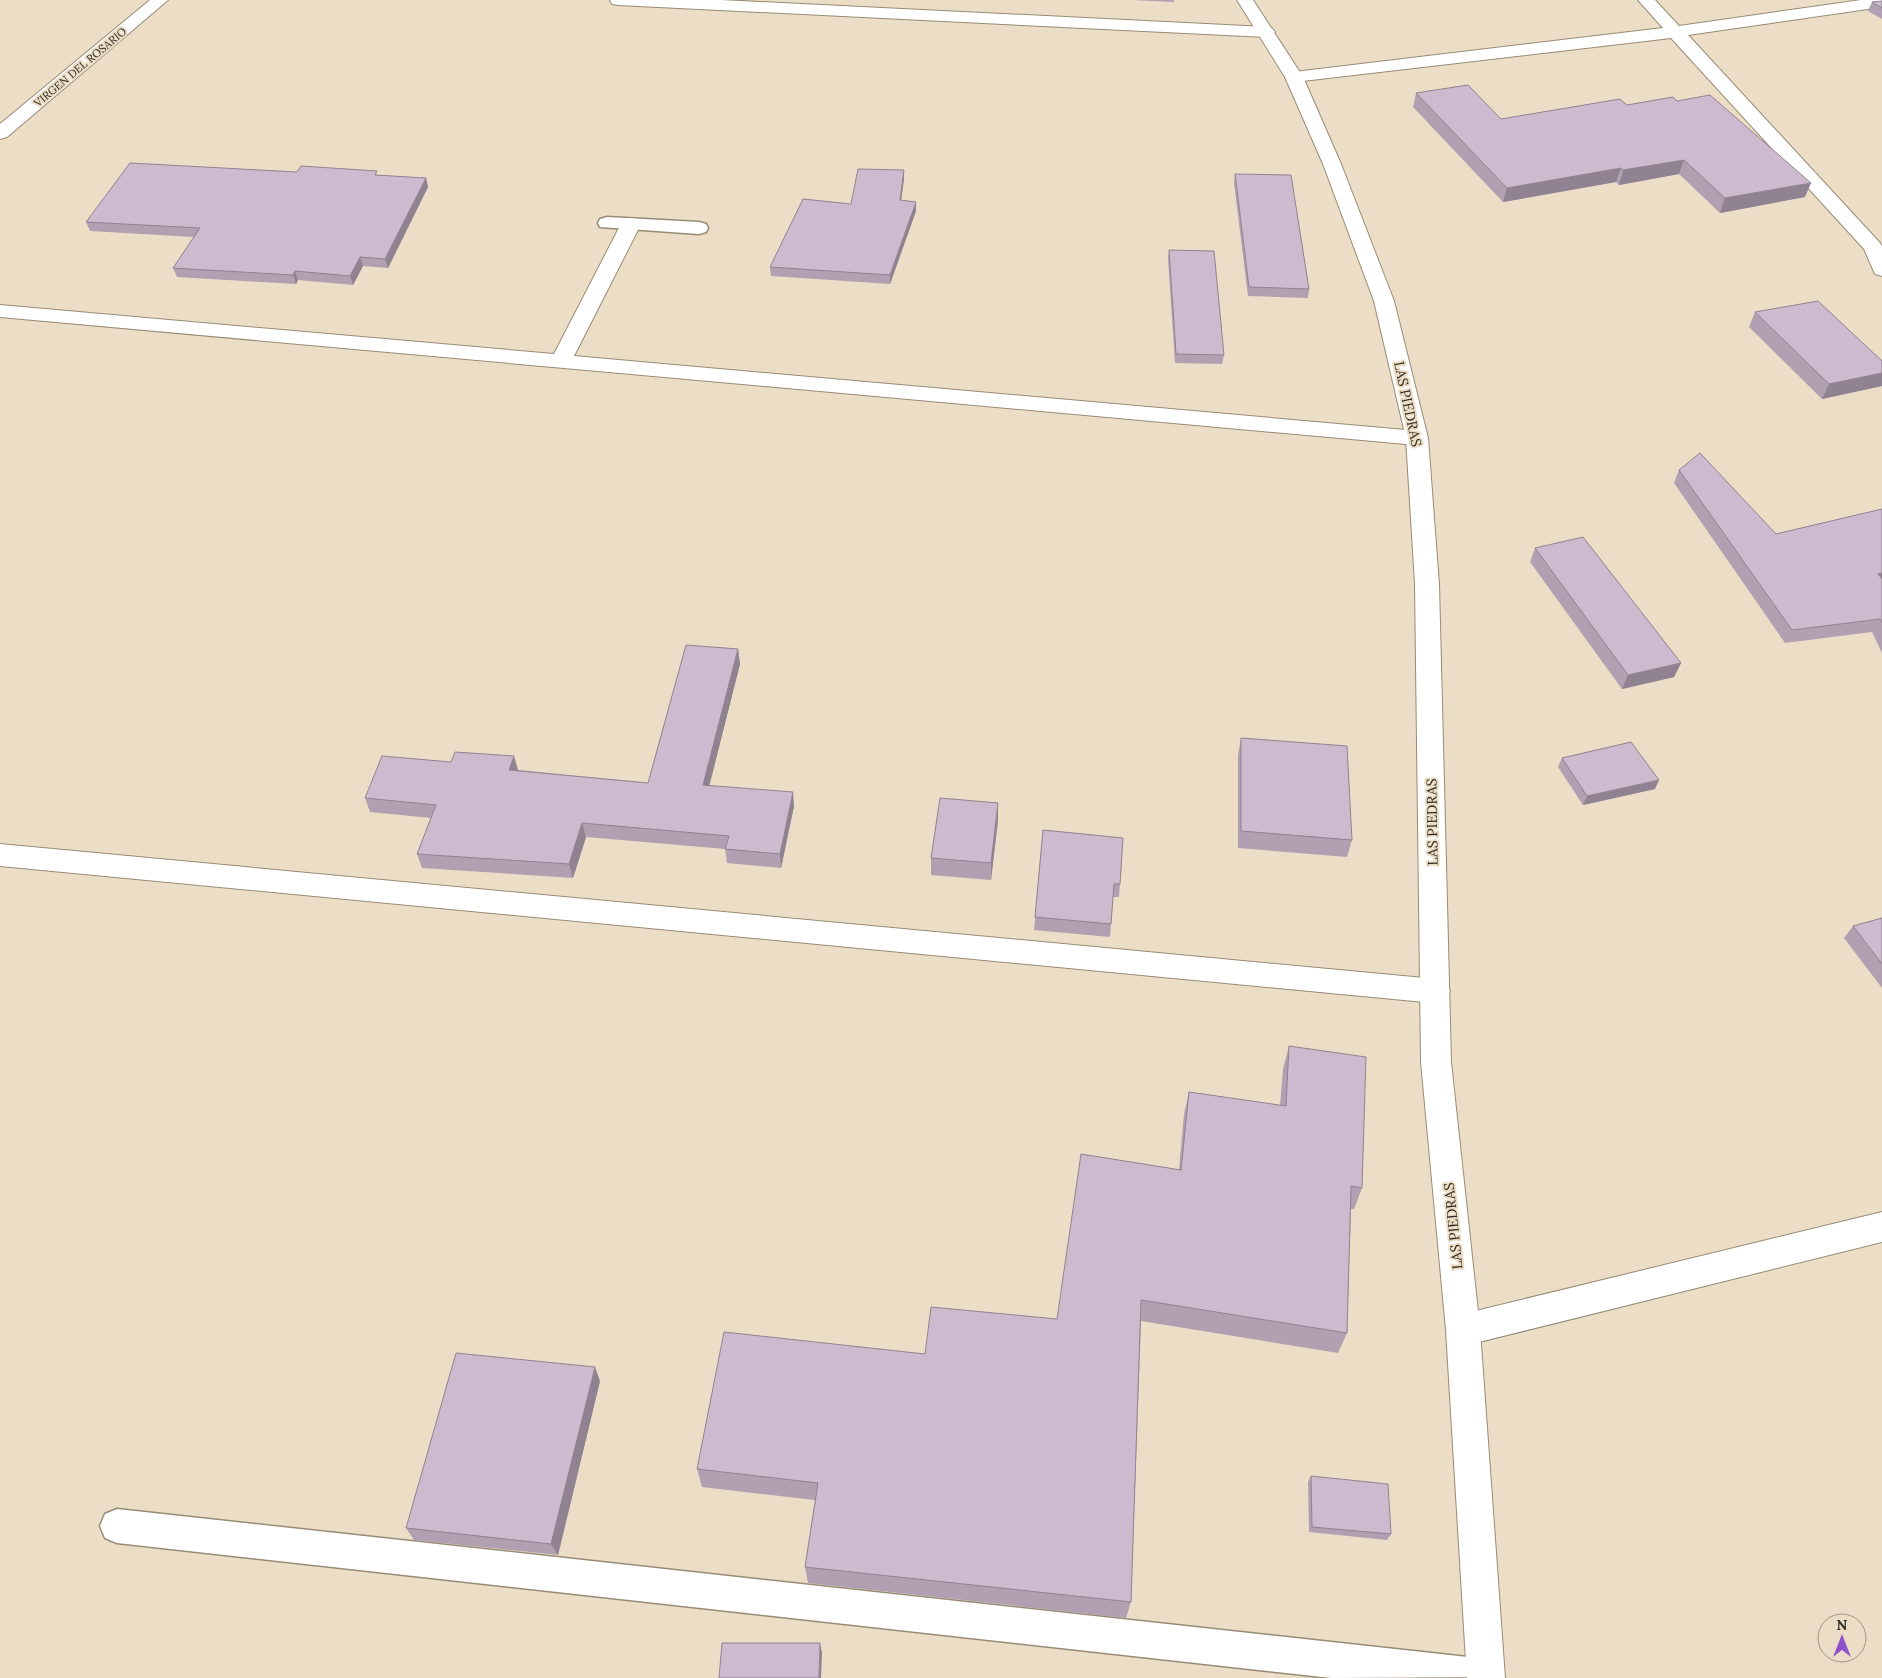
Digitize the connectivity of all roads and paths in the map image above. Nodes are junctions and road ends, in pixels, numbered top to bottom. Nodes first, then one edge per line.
1 (160, 0) edge
2 (618, 0) edge
3 (1245, 0) edge
4 (1646, 0) edge
5 (1882, 2) edge
6 (1266, 32) junction
7 (1675, 32) junction
8 (1294, 77) junction
9 (0, 133) edge
10 (607, 223) dead end
11 (631, 224) junction
12 (699, 228) dead end
13 (1878, 246) edge
14 (1882, 270) edge
15 (0, 311) edge
16 (561, 361) junction
17 (1417, 438) junction
18 (0, 855) edge
19 (1435, 991) junction
20 (1882, 1227) edge
21 (1463, 1330) junction
22 (117, 1526) dead end
23 (1486, 1678) edge

1 - 9 street, VIRGEN DEL ROSARIO
2 - 6 street
3 - 6 street, LAS PIEDRAS
4 - 7 street
5 - 7 street
6 - 8 street, LAS PIEDRAS
7 - 8 street
7 - 13 street
8 - 17 street, LAS PIEDRAS
10 - 11 lane
11 - 12 lane
11 - 16 street
13 - 14 street
15 - 16 street
16 - 17 street
17 - 19 street, LAS PIEDRAS
18 - 19 street
19 - 21 street, LAS PIEDRAS
20 - 21 street
21 - 23 street, LAS PIEDRAS
22 - 23 lane

